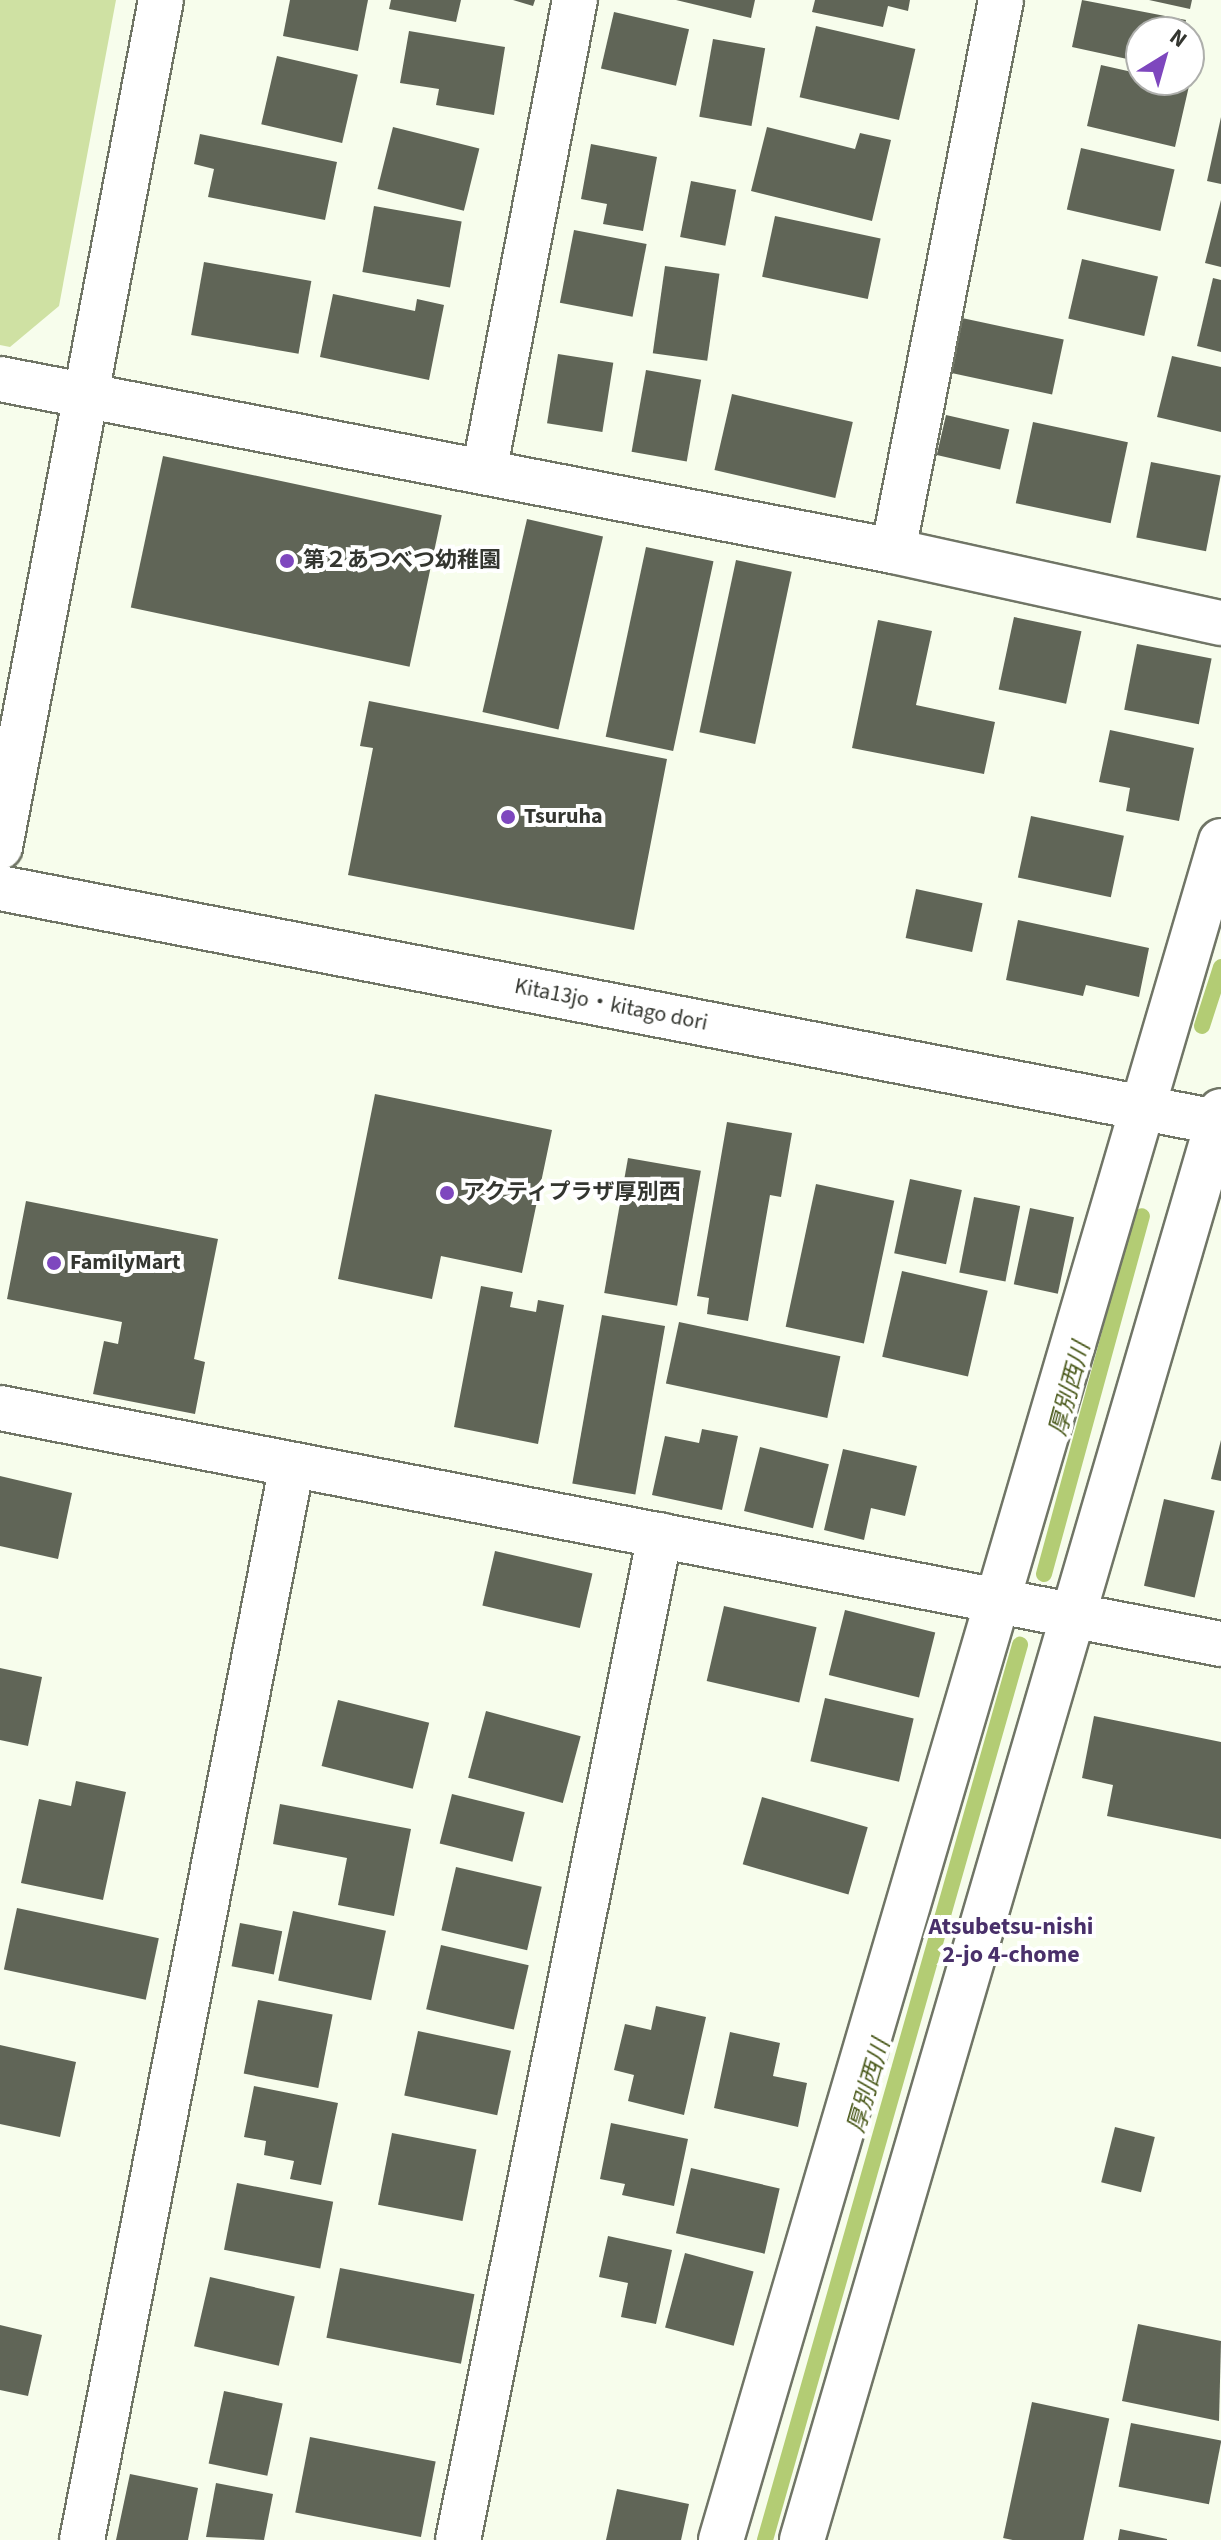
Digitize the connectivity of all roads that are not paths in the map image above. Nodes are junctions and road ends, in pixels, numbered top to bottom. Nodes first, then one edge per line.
1 (161, 0) edge
2 (575, 0) edge
3 (1001, 0) edge
4 (0, 379) edge
5 (86, 396) junction
6 (484, 472) junction
7 (893, 551) junction
8 (1221, 623) edge
9 (1221, 841) edge
10 (0, 847) edge
11 (0, 888) edge
12 (1140, 1107) junction
13 (1220, 1119) edge
14 (0, 1408) edge
15 (292, 1465) junction
16 (660, 1535) junction
17 (996, 1600) junction
18 (1073, 1616) junction
19 (1221, 1644) edge
20 (82, 2540) edge
21 (458, 2540) edge
22 (721, 2540) edge
23 (802, 2540) edge

1 - 5 street
2 - 6 street
3 - 7 street
4 - 5 street
5 - 6 street
5 - 10 street
6 - 7 street
7 - 8 street
9 - 12 street
11 - 12 street, Kita13jo・kitago dori
12 - 13 street, Kita13jo・kitago dori
12 - 17 street
13 - 18 street
14 - 15 street
15 - 16 street
15 - 20 street
16 - 17 street
16 - 21 street
17 - 18 street
17 - 22 street
18 - 19 street
18 - 23 street

